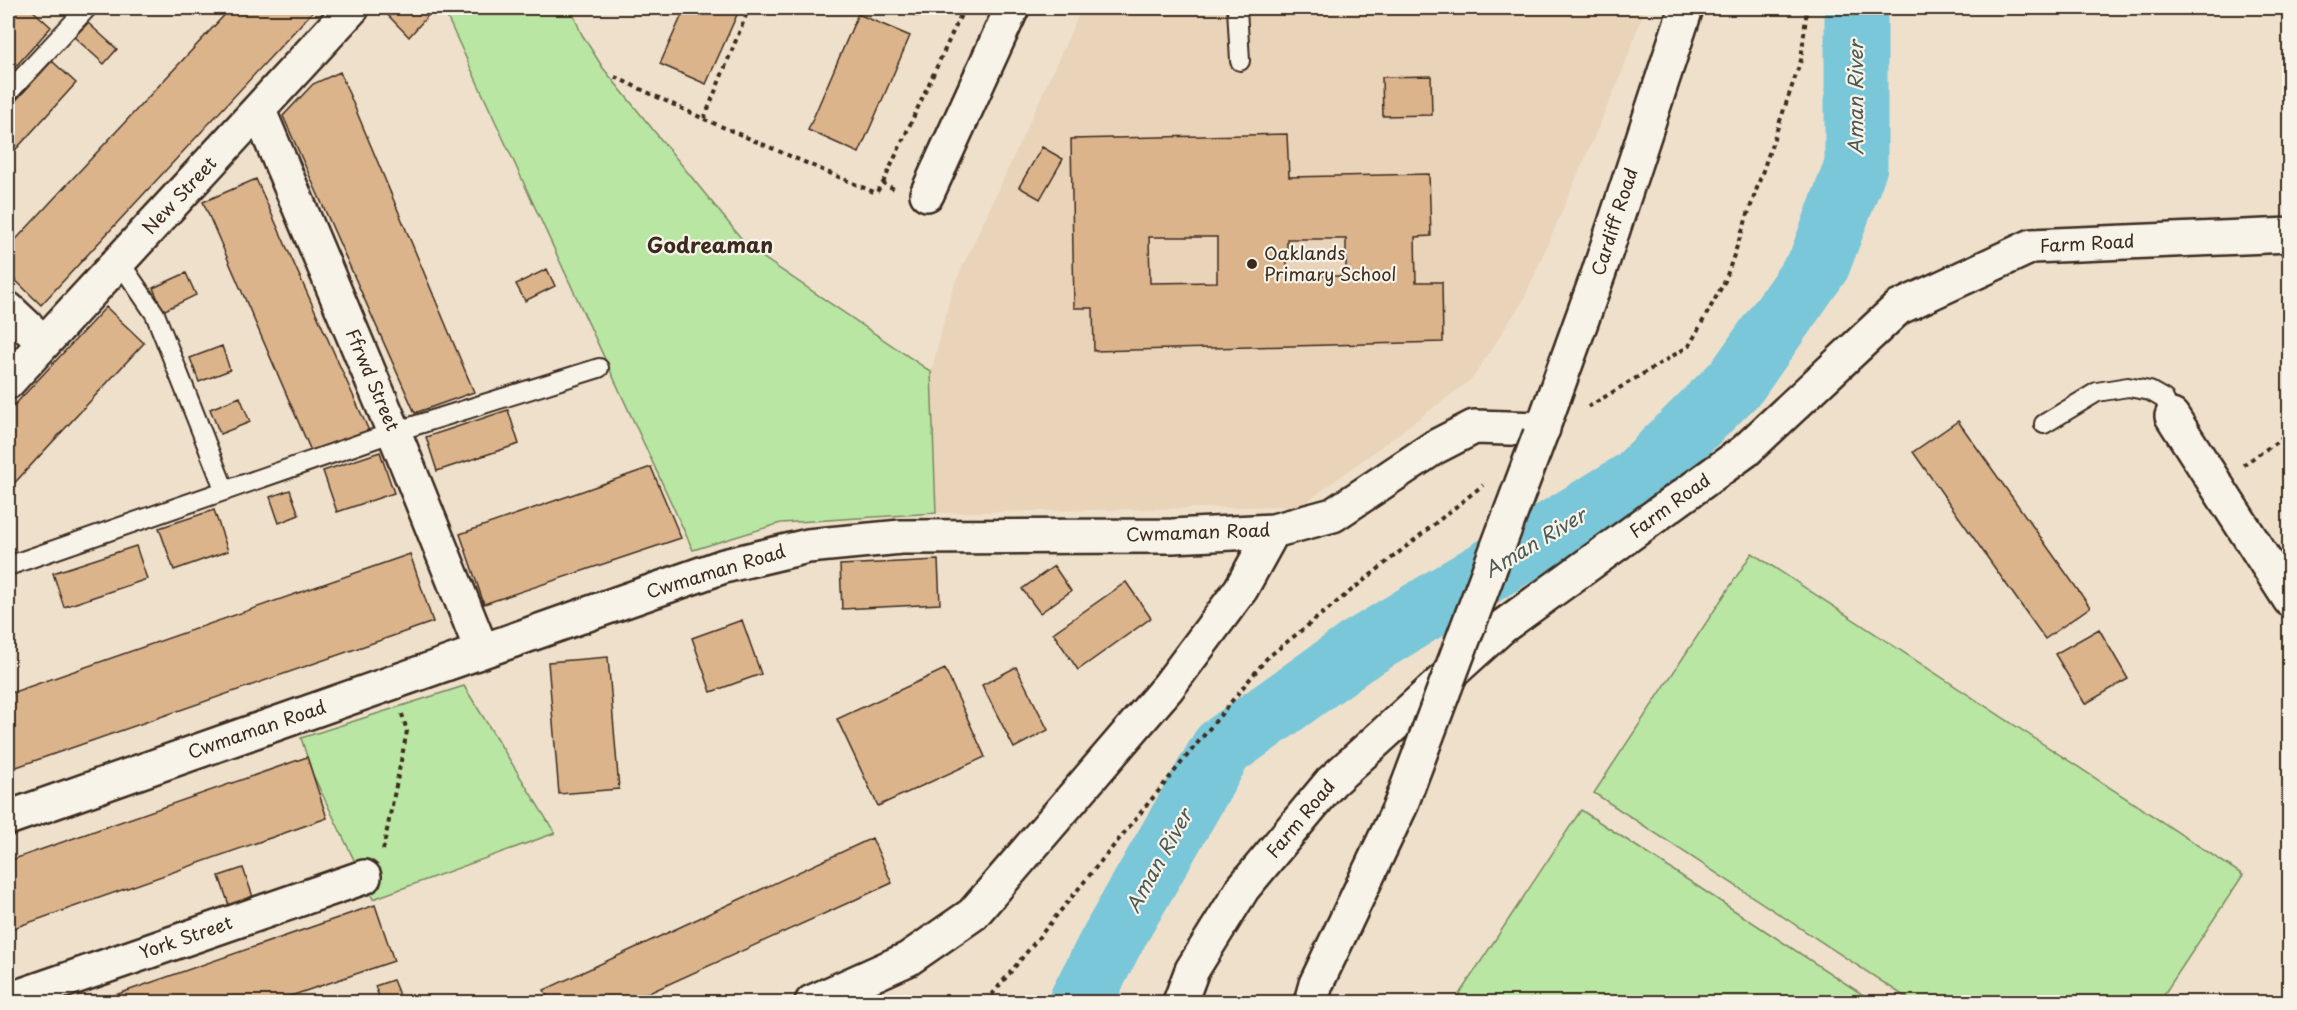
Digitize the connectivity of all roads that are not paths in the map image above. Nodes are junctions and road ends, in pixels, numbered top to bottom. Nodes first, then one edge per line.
1 (87, 8) edge
2 (352, 8) edge
3 (1012, 8) edge
4 (1237, 8) edge
5 (1686, 8) edge
6 (1240, 61) dead end
7 (8, 93) edge
8 (259, 111) junction
9 (927, 194) road end
10 (2289, 236) edge
11 (119, 261) junction
12 (8, 309) edge
13 (43, 342) junction
14 (599, 368) dead end
15 (8, 382) edge
16 (2172, 416) joint
17 (2044, 424) dead end
18 (394, 432) junction
19 (1541, 432) junction
20 (225, 491) junction
21 (1273, 531) junction
22 (8, 566) edge
23 (2289, 600) edge
24 (482, 651) junction
25 (8, 818) edge
26 (364, 877) road end
27 (8, 1000) edge
28 (812, 1002) edge
29 (1180, 1002) edge
30 (1311, 1002) edge

1 - 7 lane
2 - 8 street, New Street
3 - 9 street
4 - 6 lane
5 - 19 street, Cardiff Road
8 - 11 street, New Street
8 - 18 street, Ffrwd Street
10 - 29 street, Farm Road
11 - 13 street, New Street
11 - 20 lane
12 - 13 street
13 - 15 street, New Street
14 - 18 lane
16 - 17 lane
16 - 23 street
18 - 20 lane
18 - 24 street, Ffrwd Street
19 - 21 street, Cwmaman Road
19 - 30 street, Cardiff Road, bridge
20 - 22 lane
21 - 24 street, Cwmaman Road
21 - 28 street
24 - 25 street, Cwmaman Road
26 - 27 street, York Street

